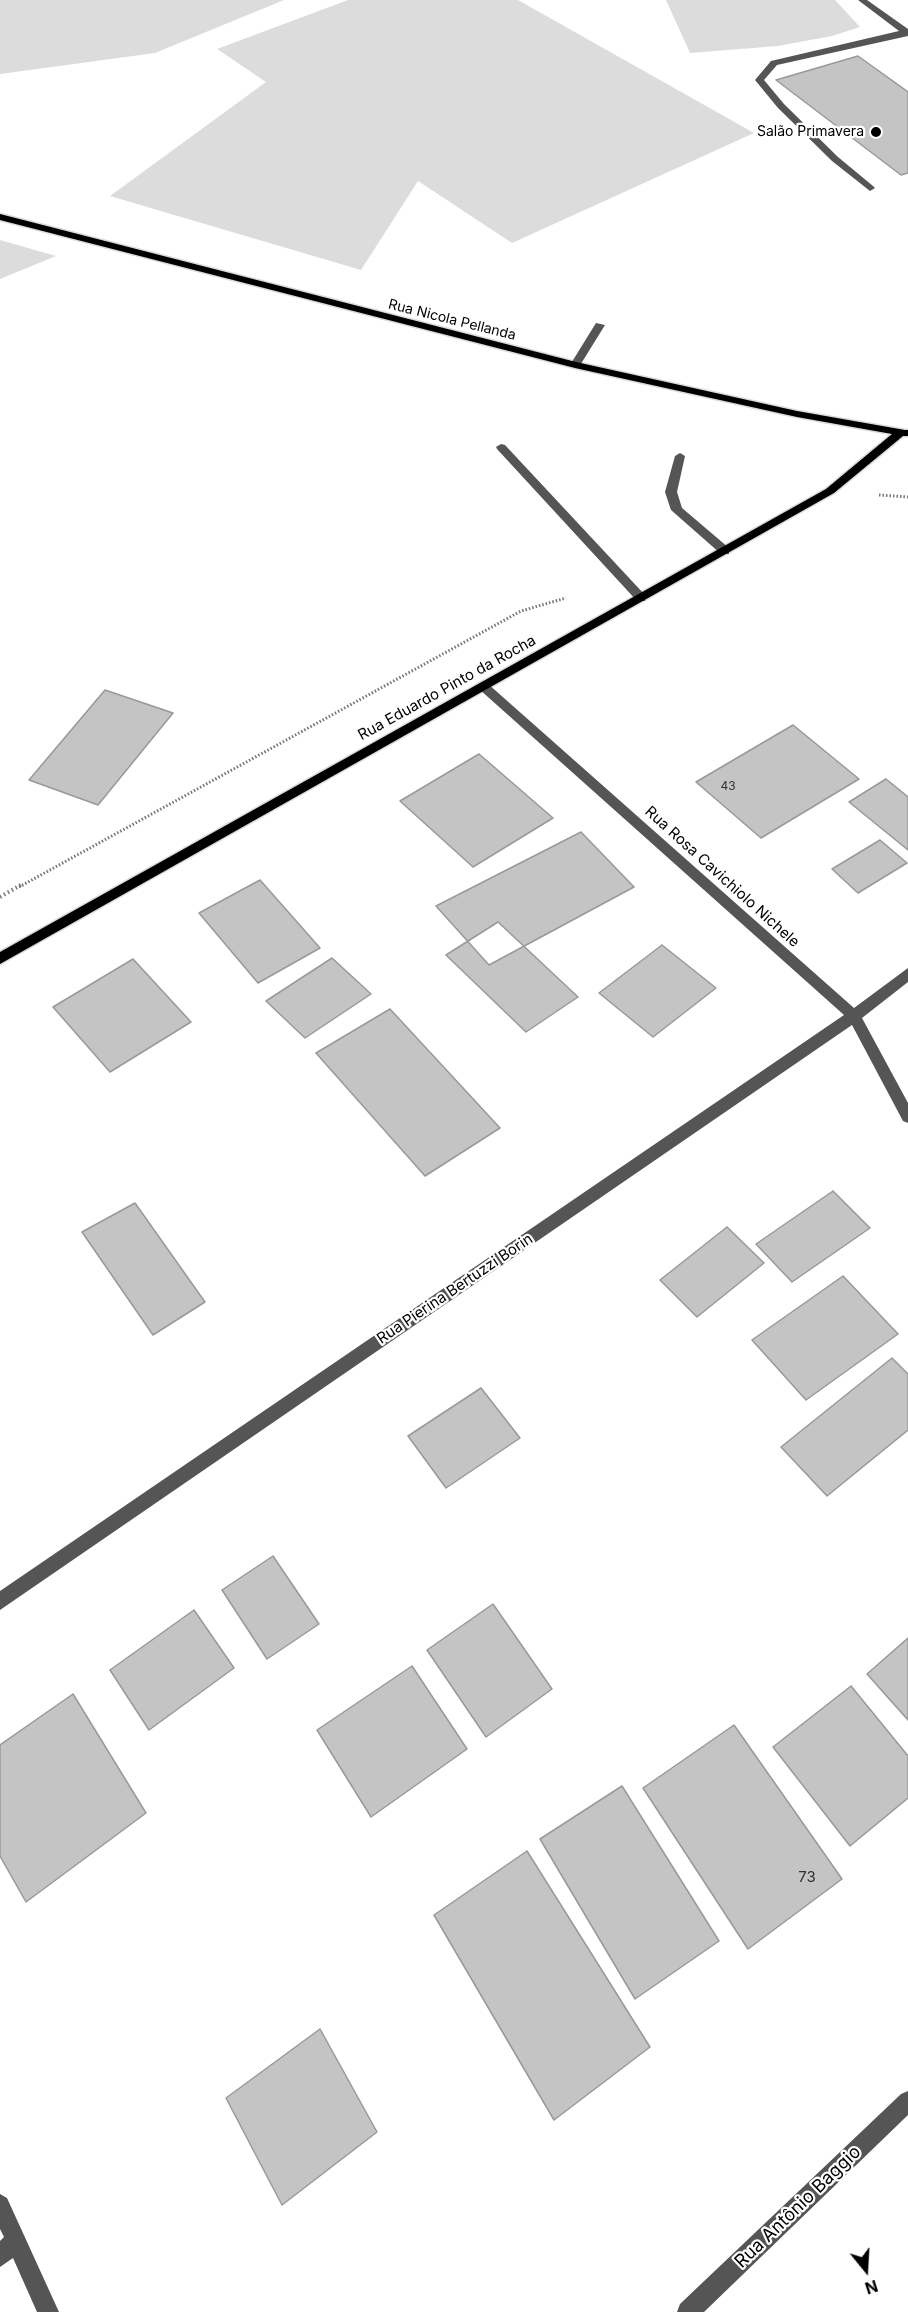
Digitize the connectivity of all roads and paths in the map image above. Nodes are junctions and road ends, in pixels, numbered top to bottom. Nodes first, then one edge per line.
1 (862, 0) edge
2 (907, 33) edge
3 (870, 188) dead end
4 (0, 217) edge
5 (600, 325) dead end
6 (575, 365) junction
7 (904, 433) edge
8 (501, 447) dead end
9 (680, 456) dead end
10 (725, 551) junction
11 (621, 578) junction
12 (641, 598) junction
13 (483, 686) junction
14 (0, 897) edge
15 (0, 959) edge
16 (908, 974) edge
17 (854, 1016) junction
18 (908, 1117) edge
19 (0, 1601) edge
20 (908, 2101) edge
21 (0, 2205) edge
22 (7, 2248) edge
23 (48, 2312) edge
24 (688, 2312) edge

1 - 2 street
2 - 3 street
4 - 6 main road, Rua Nicola Pellanda
5 - 6 street
6 - 7 main road, Rua Nicola Pellanda
7 - 10 main road, Rua Eduardo Pinto da Rocha
8 - 11 street
9 - 10 street
10 - 12 main road, Rua Eduardo Pinto da Rocha
11 - 12 street
11 - 14 path
12 - 13 main road, Rua Eduardo Pinto da Rocha
13 - 15 main road, Rua Eduardo Pinto da Rocha
13 - 17 street, Rua Rosa Cavichiolo Nichele
16 - 17 street, Rua Pierina Bertuzzi Borin
17 - 18 street, Rua Rosa Cavichiolo Nichele
17 - 19 street, Rua Pierina Bertuzzi Borin
20 - 24 street, Rua Antônio Baggio
21 - 22 street
22 - 23 street

